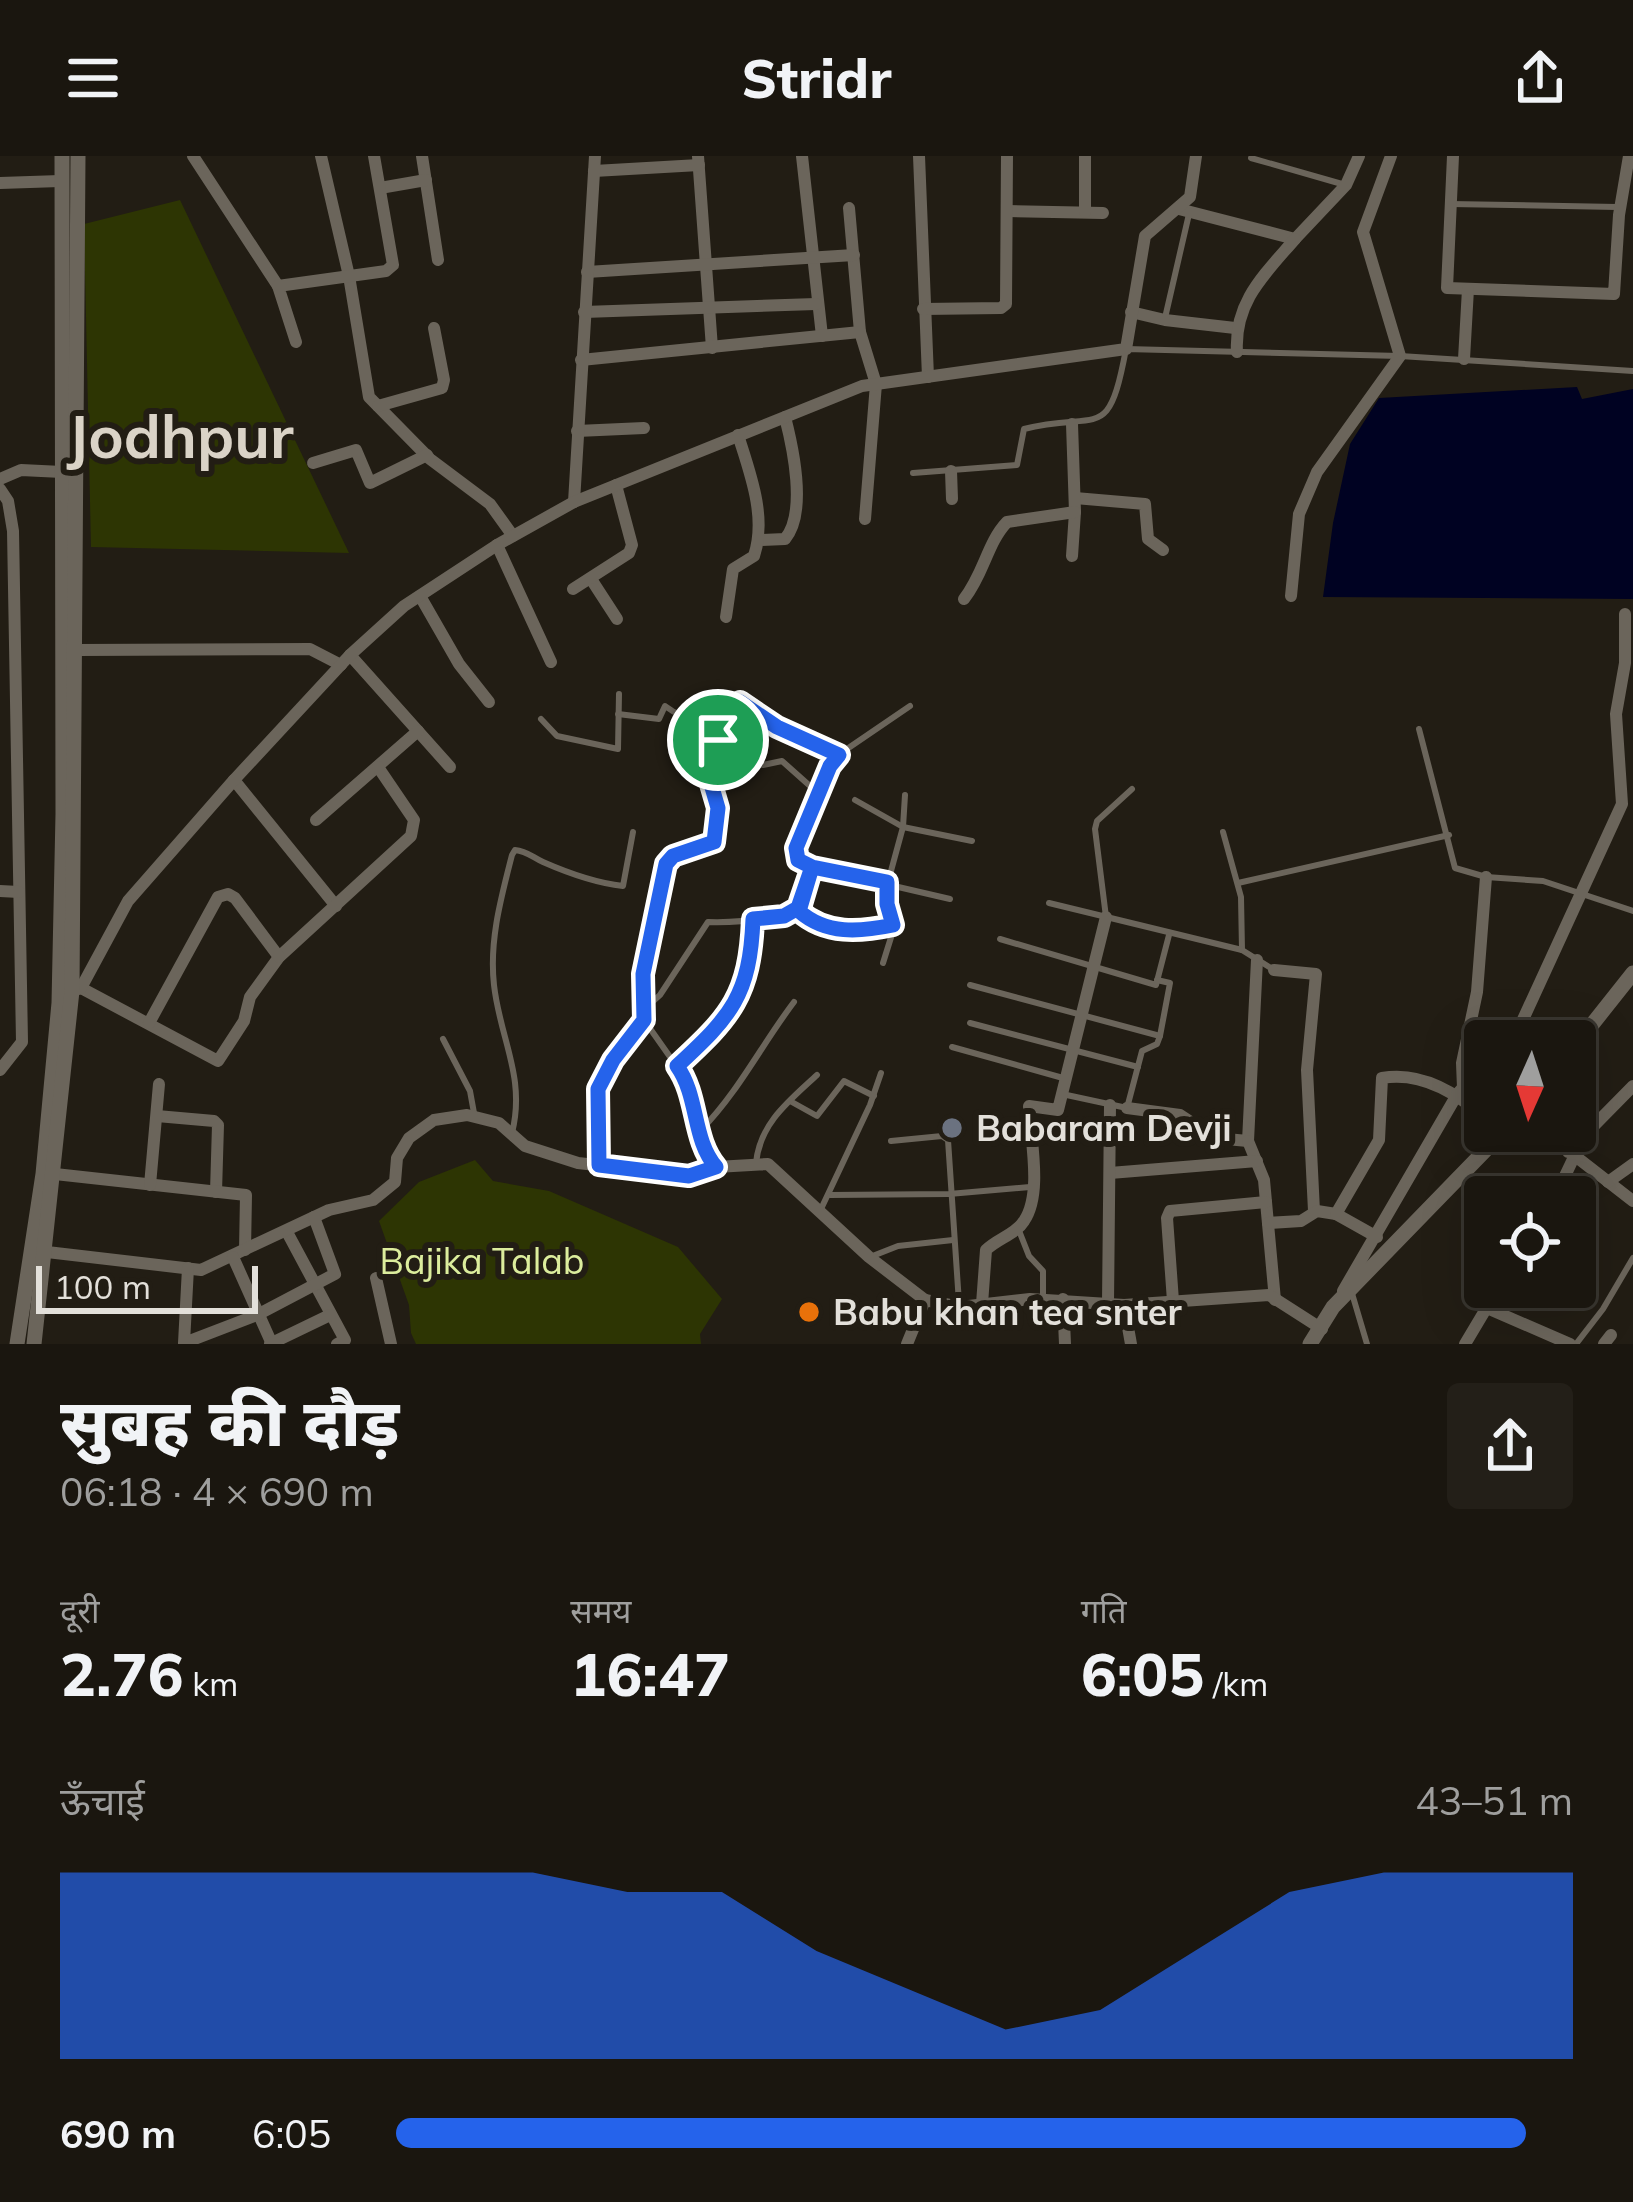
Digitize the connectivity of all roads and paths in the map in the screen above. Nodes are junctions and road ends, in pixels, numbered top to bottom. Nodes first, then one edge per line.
1 (62, 156) edge
2 (78, 156) edge
3 (193, 156) edge
4 (321, 156) edge
5 (374, 156) edge
6 (422, 156) edge
7 (802, 156) edge
8 (919, 156) edge
9 (1007, 156) edge
10 (1085, 156) edge
11 (1196, 156) edge
12 (1359, 156) edge
13 (1390, 156) edge
14 (1453, 156) edge
15 (1629, 156) edge
16 (1251, 158) edge
17 (698, 161) edge
18 (594, 164) edge
19 (426, 180) junction
20 (60, 181) junction
21 (0, 183) edge
22 (1346, 185) junction
23 (380, 188) junction
24 (1448, 204) junction
25 (1621, 207) junction
26 (849, 208) dead end
27 (1185, 210) junction
28 (1007, 211) junction
29 (1085, 212) junction
30 (1103, 213) dead end
31 (1295, 239) junction
32 (854, 255) junction
33 (438, 260) dead end
34 (812, 260) junction
35 (706, 266) junction
36 (586, 272) junction
37 (350, 276) junction
38 (278, 286) junction
39 (1468, 289) junction
40 (817, 304) junction
41 (923, 309) junction
42 (708, 310) junction
43 (1131, 311) junction
44 (584, 312) junction
45 (1165, 320) junction
46 (434, 328) dead end
47 (1235, 328) junction
48 (860, 332) junction
49 (822, 336) junction
50 (296, 342) dead end
51 (712, 348) junction
52 (1126, 349) junction
53 (1237, 352) junction
54 (1400, 356) junction
55 (1464, 359) junction
56 (581, 360) junction
57 (1633, 371) edge
58 (928, 376) junction
59 (876, 384) junction
60 (378, 406) junction
61 (785, 417) junction
62 (1072, 424) junction
63 (644, 428) dead end
64 (577, 431) junction
65 (738, 436) junction
66 (427, 455) junction
67 (313, 463) dead end
68 (951, 470) junction
69 (62, 472) junction
70 (913, 473) dead end
71 (0, 479) edge
72 (616, 484) junction
73 (0, 489) edge
74 (952, 499) dead end
75 (574, 502) junction
76 (1075, 505) junction
77 (865, 519) dead end
78 (513, 536) junction
79 (758, 540) junction
80 (497, 545) junction
81 (1163, 550) dead end
82 (1072, 556) dead end
83 (591, 579) junction
84 (573, 590) dead end
85 (420, 596) junction
86 (1291, 596) dead end
87 (964, 598) dead end
88 (1625, 614) dead end
89 (726, 617) dead end
90 (617, 619) dead end
91 (76, 650) junction
92 (346, 660) junction
93 (551, 662) dead end
94 (1629, 664) edge
95 (619, 694) dead end
96 (489, 702) dead end
97 (910, 706) dead end
98 (618, 714) junction
99 (541, 719) dead end
100 (1419, 729) dead end
101 (418, 731) junction
102 (0, 733) edge
103 (16, 733) junction
104 (718, 740) junction
105 (716, 752) junction
106 (839, 755) junction
107 (378, 767) junction
108 (450, 767) dead end
109 (234, 780) junction
110 (1132, 789) dead end
111 (819, 794) junction
112 (905, 795) dead end
113 (855, 800) dead end
114 (1628, 804) edge
115 (316, 820) dead end
116 (903, 827) junction
117 (633, 832) dead end
118 (1223, 832) dead end
119 (1449, 835) junction
120 (971, 841) dead end
121 (812, 867) junction
122 (1486, 877) junction
123 (887, 882) junction
124 (1238, 883) junction
125 (0, 891) edge
126 (19, 892) junction
127 (1578, 895) junction
128 (950, 899) dead end
129 (1049, 903) dead end
130 (336, 906) junction
131 (798, 908) junction
132 (1633, 911) edge
133 (1106, 917) junction
134 (753, 919) junction
135 (893, 925) junction
136 (1168, 934) junction
137 (1000, 939) dead end
138 (1242, 950) junction
139 (279, 957) junction
140 (1257, 960) junction
141 (883, 963) dead end
142 (1094, 968) junction
143 (1274, 970) joint
144 (1633, 973) edge
145 (1157, 980) junction
146 (970, 986) dead end
147 (76, 990) junction
148 (794, 1002) dead end
149 (643, 1016) junction
150 (1081, 1018) junction
151 (1523, 1020) edge
152 (1596, 1020) edge
153 (149, 1023) junction
154 (970, 1023) dead end
155 (1160, 1036) junction
156 (443, 1039) dead end
157 (952, 1047) dead end
158 (1072, 1052) junction
159 (677, 1066) junction
160 (1138, 1067) junction
161 (0, 1070) edge
162 (881, 1073) dead end
163 (817, 1075) dead end
164 (1066, 1078) junction
165 (159, 1084) dead end
166 (1633, 1087) edge
167 (1464, 1088) edge
168 (1461, 1091) junction
169 (1062, 1094) junction
170 (1464, 1094) edge
171 (874, 1096) junction
172 (790, 1100) junction
173 (1110, 1105) junction
174 (1127, 1108) junction
175 (157, 1116) junction
176 (474, 1117) junction
177 (700, 1131) junction
178 (512, 1133) junction
179 (1247, 1141) junction
180 (891, 1142) dead end
181 (1483, 1152) edge
182 (1568, 1152) edge
183 (1571, 1155) junction
184 (1257, 1161) junction
185 (756, 1164) junction
186 (1633, 1164) edge
187 (599, 1165) junction
188 (716, 1167) junction
189 (1110, 1173) junction
190 (55, 1174) junction
191 (1563, 1176) edge
192 (1608, 1182) junction
193 (150, 1185) junction
194 (1033, 1186) junction
195 (216, 1192) junction
196 (830, 1195) junction
197 (949, 1195) junction
198 (1633, 1201) edge
199 (1266, 1202) junction
200 (1314, 1211) junction
201 (819, 1212) junction
202 (1336, 1214) junction
203 (314, 1217) junction
204 (1268, 1222) junction
205 (1018, 1228) junction
206 (287, 1232) junction
207 (1377, 1237) junction
208 (953, 1240) junction
209 (46, 1252) junction
210 (239, 1254) junction
211 (869, 1257) junction
212 (1633, 1258) edge
213 (188, 1268) junction
214 (376, 1278) dead end
215 (317, 1285) junction
216 (1351, 1289) junction
217 (1043, 1299) junction
218 (1063, 1299) junction
219 (926, 1300) junction
220 (1275, 1300) junction
221 (1173, 1301) junction
222 (1108, 1303) junction
223 (982, 1304) junction
224 (1124, 1305) junction
225 (960, 1307) junction
226 (1333, 1307) junction
227 (1487, 1308) joint
228 (257, 1315) junction
229 (330, 1315) junction
230 (1322, 1328) junction
231 (343, 1343) edge
232 (17, 1344) edge
233 (34, 1344) edge
234 (271, 1344) edge
235 (392, 1344) edge
236 (907, 1344) edge
237 (1065, 1344) edge
238 (1131, 1344) edge
239 (1310, 1344) edge
240 (1367, 1344) edge
241 (1465, 1344) edge
242 (1573, 1344) edge

1 - 20 street
2 - 91 street
3 - 38 street
4 - 37 street
5 - 23 street
6 - 19 street
7 - 34 street
8 - 41 street
9 - 28 street
10 - 29 street
11 - 27 street
12 - 22 street
13 - 54 street
14 - 24 street
15 - 25 street
16 - 22 lane
17 - 18 street
17 - 35 street
18 - 36 street
19 - 23 street
19 - 33 street
20 - 21 street
20 - 69 street
22 - 31 street
23 - 37 street
24 - 25 lane
24 - 39 street
25 - 39 street
26 - 32 street
27 - 31 street
27 - 43 street
27 - 45 lane
28 - 29 street
28 - 41 street
29 - 30 street
31 - 47 street
32 - 34 street
32 - 48 street
34 - 35 street
34 - 40 street
35 - 36 street
35 - 42 street
36 - 44 street
37 - 38 street
37 - 60 street
38 - 50 street
39 - 55 street
40 - 42 street
40 - 49 street
41 - 58 street
42 - 44 street
42 - 51 street
43 - 45 street
43 - 52 street
44 - 56 street
45 - 47 street
46 - 60 street
47 - 53 street
48 - 49 street
48 - 59 street
49 - 51 street
51 - 56 street
52 - 53 lane
52 - 58 street
52 - 62 lane
53 - 54 lane
54 - 55 lane
54 - 86 street
55 - 57 lane
56 - 64 street
58 - 59 street
59 - 61 street
59 - 77 street
60 - 66 street
61 - 65 street
61 - 79 street
62 - 68 lane
62 - 76 street
63 - 64 street
64 - 75 street
65 - 72 street
65 - 79 street
66 - 67 street
66 - 78 street
68 - 70 lane
68 - 74 street
69 - 71 street
69 - 232 street
72 - 75 street
72 - 83 street
73 - 103 street
75 - 78 street
76 - 81 street
76 - 82 street
76 - 87 street
78 - 80 street
79 - 89 street
80 - 85 street
80 - 93 street
83 - 84 street
83 - 90 street
85 - 92 street
85 - 96 street
88 - 94 street
91 - 92 street
91 - 147 street
92 - 101 street
92 - 109 street
94 - 114 street
95 - 98 lane
97 - 106 lane
98 - 99 lane
98 - 104 lane
100 - 119 lane
101 - 107 street
101 - 108 street
102 - 103 street
103 - 126 street
104 - 105 lane
104 - 106 lane
105 - 111 lane
105 - 149 lane
106 - 111 lane
107 - 115 street
107 - 130 street
109 - 130 street
109 - 147 street
110 - 133 lane
111 - 121 lane
112 - 116 lane
113 - 116 lane
114 - 127 street
116 - 120 lane
116 - 123 lane
117 - 178 lane
118 - 124 lane
119 - 122 lane
119 - 124 lane
121 - 123 lane
121 - 131 lane
122 - 127 lane
122 - 168 street
123 - 128 lane
123 - 135 lane
124 - 138 lane
125 - 126 street
126 - 161 street
127 - 132 lane
127 - 151 street
129 - 133 lane
130 - 139 street
131 - 134 lane
131 - 135 lane
133 - 136 lane
133 - 142 street
134 - 149 lane
134 - 159 lane
135 - 141 lane
136 - 138 lane
136 - 145 lane
137 - 142 lane
138 - 140 lane
139 - 153 street
139 - 153 street
140 - 143 lane
140 - 179 street
142 - 145 lane
142 - 150 street
143 - 200 street
144 - 152 street
145 - 155 lane
146 - 150 lane
147 - 153 street
147 - 190 street
148 - 177 lane
149 - 159 lane
149 - 187 lane
150 - 155 lane
150 - 158 street
154 - 158 lane
155 - 160 lane
156 - 176 lane
157 - 164 lane
158 - 160 lane
158 - 164 street
159 - 177 lane
160 - 174 lane
162 - 171 lane
163 - 172 lane
164 - 169 street
165 - 175 street
166 - 183 street
167 - 168 street
168 - 170 street
168 - 202 street
168 - 207 street
169 - 173 lane
169 - 194 street
171 - 172 lane
171 - 196 lane
172 - 185 lane
173 - 174 lane
173 - 189 street
174 - 179 street
175 - 193 street
175 - 195 street
176 - 178 street
176 - 203 street
177 - 188 lane
178 - 187 street
179 - 184 street
180 - 197 lane
181 - 216 street
182 - 183 street
183 - 191 street
183 - 192 street
184 - 189 street
184 - 199 street
185 - 188 street
185 - 201 street
186 - 192 street
187 - 188 street
189 - 222 street
190 - 193 street
190 - 209 street
192 - 198 street
193 - 195 street
194 - 197 lane
194 - 205 street
195 - 210 street
196 - 197 lane
196 - 201 lane
197 - 208 lane
199 - 204 street
199 - 221 street
200 - 202 street
200 - 204 street
201 - 211 street
202 - 207 street
203 - 206 street
203 - 215 street
204 - 220 street
205 - 217 lane
205 - 223 street
206 - 210 street
206 - 215 street
207 - 226 street
208 - 211 lane
208 - 225 lane
209 - 213 street
209 - 233 street
210 - 213 street
210 - 228 street
211 - 219 street
212 - 242 lane
213 - 228 street
214 - 235 street
215 - 228 street
215 - 229 street
216 - 226 street
216 - 240 lane
217 - 218 street
217 - 223 street
218 - 222 street
218 - 237 street
219 - 225 street
219 - 236 street
220 - 221 street
220 - 230 street
221 - 224 street
222 - 224 street
223 - 225 street
224 - 238 street
226 - 230 street
227 - 241 street
227 - 242 street
228 - 234 street
229 - 231 street
229 - 234 street
230 - 239 street

